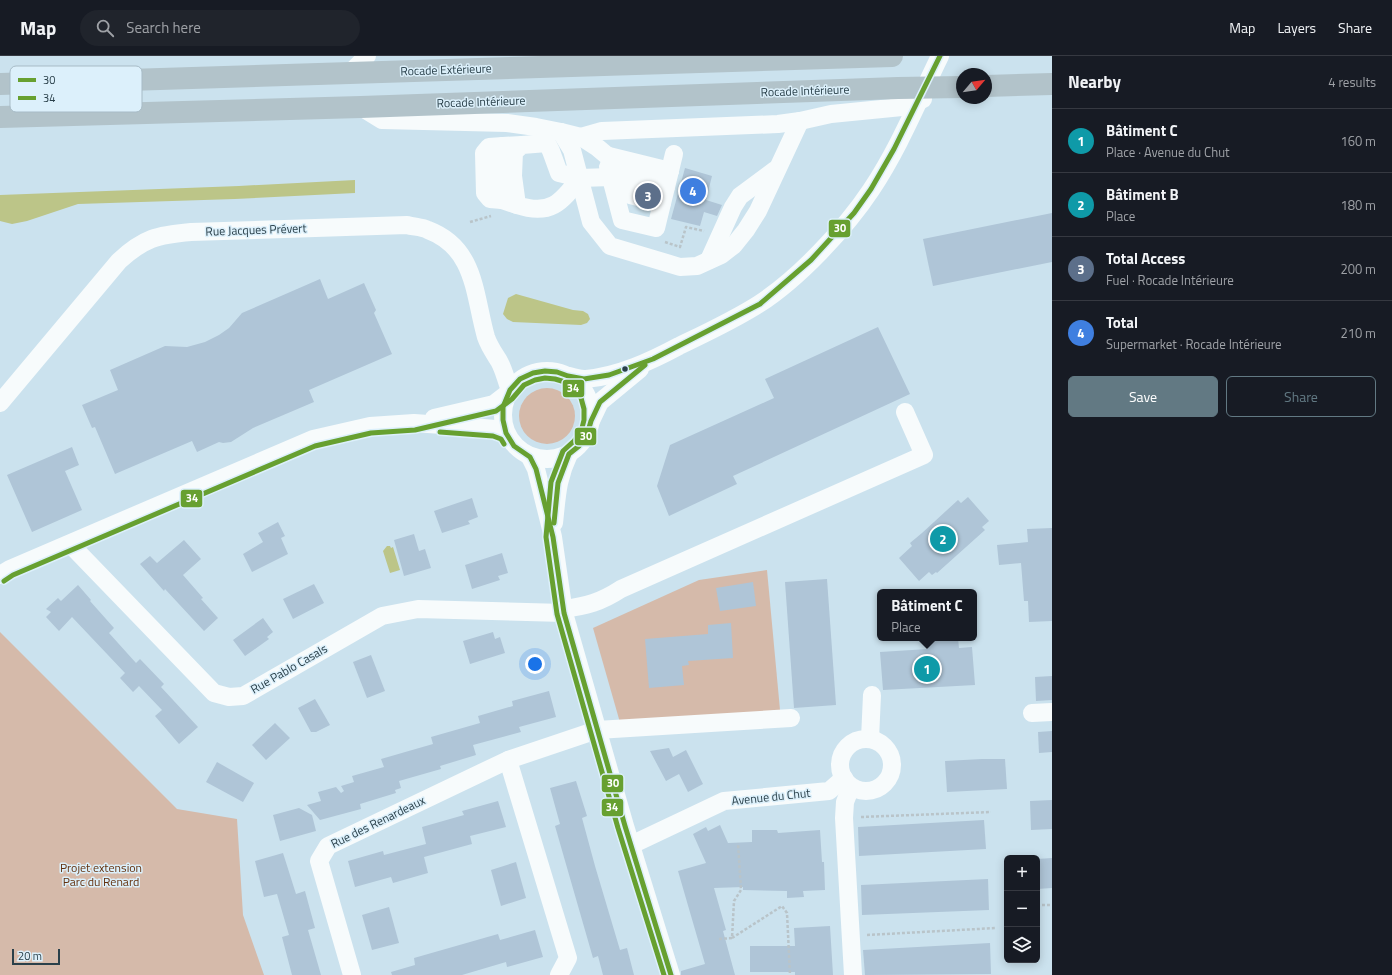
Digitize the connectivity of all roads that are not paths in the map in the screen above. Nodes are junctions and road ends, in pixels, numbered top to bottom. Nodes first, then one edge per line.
1 (367, 56) edge
2 (892, 56) edge
3 (940, 56) edge
4 (350, 73) junction
5 (142, 80) edge
6 (0, 84) edge
7 (10, 84) edge
8 (1052, 84) edge
9 (992, 86) edge
10 (956, 87) edge
11 (956, 88) edge
12 (361, 107) junction
13 (0, 117) edge
14 (800, 121) junction
15 (561, 132) junction
16 (581, 137) junction
17 (522, 145) junction
18 (604, 154) junction
19 (777, 169) junction
20 (611, 177) junction
21 (580, 178) junction
22 (510, 202) junction
23 (709, 260) junction
24 (654, 359) junction
25 (499, 362) junction
26 (533, 373) junction
27 (568, 376) junction
28 (509, 392) junction
29 (0, 403) edge
30 (905, 412) dead end
31 (591, 421) junction
32 (414, 423) junction
33 (506, 433) junction
34 (569, 454) junction
35 (530, 456) junction
36 (553, 538) junction
37 (70, 544) junction
38 (0, 575) edge
39 (564, 611) junction
40 (872, 695) dead end
41 (1052, 712) edge
42 (1032, 713) dead end
43 (791, 718) dead end
44 (597, 730) junction
45 (870, 739) junction
46 (508, 760) junction
47 (848, 783) junction
48 (631, 845) junction
49 (352, 975) edge
50 (559, 975) edge
51 (671, 975) edge
52 (853, 975) edge

1 - 4 street
2 - 4 highway, Rocade Extérieure
3 - 24 street
4 - 5 highway, Rocade Extérieure
6 - 7 highway, Rocade Extérieure
8 - 9 highway
10 - 12 highway, Rocade Intérieure
11 - 14 street
12 - 13 highway, Rocade Intérieure
12 - 15 street
14 - 16 street
14 - 19 street
15 - 16 street
15 - 21 street
16 - 18 street
17 - 21 street
17 - 22 street
17 - 22 street
18 - 20 street
18 - 20 street
19 - 23 street
19 - 23 street
20 - 21 street
21 - 22 street
21 - 23 street
24 - 27 street
24 - 31 street
25 - 26 street
25 - 28 street, Rue Jacques Prévert
25 - 29 street, Rue Jacques Prévert
26 - 27 street
26 - 28 street
27 - 31 street
28 - 32 street
28 - 33 street
30 - 39 street, Rue Pablo Casals
31 - 34 street
32 - 33 street
32 - 37 street
33 - 35 street
34 - 35 street
34 - 36 street
35 - 36 street
36 - 39 street
37 - 38 street
37 - 39 street, Rue Pablo Casals
39 - 44 street
40 - 45 street
41 - 42 street
43 - 44 street, Rue des Renardeaux
44 - 46 street, Rue des Renardeaux
44 - 48 street
45 - 47 street
45 - 47 street
46 - 49 street, Rue des Renardeaux
46 - 50 street
47 - 48 street, Avenue du Chut
47 - 52 street
48 - 51 street

